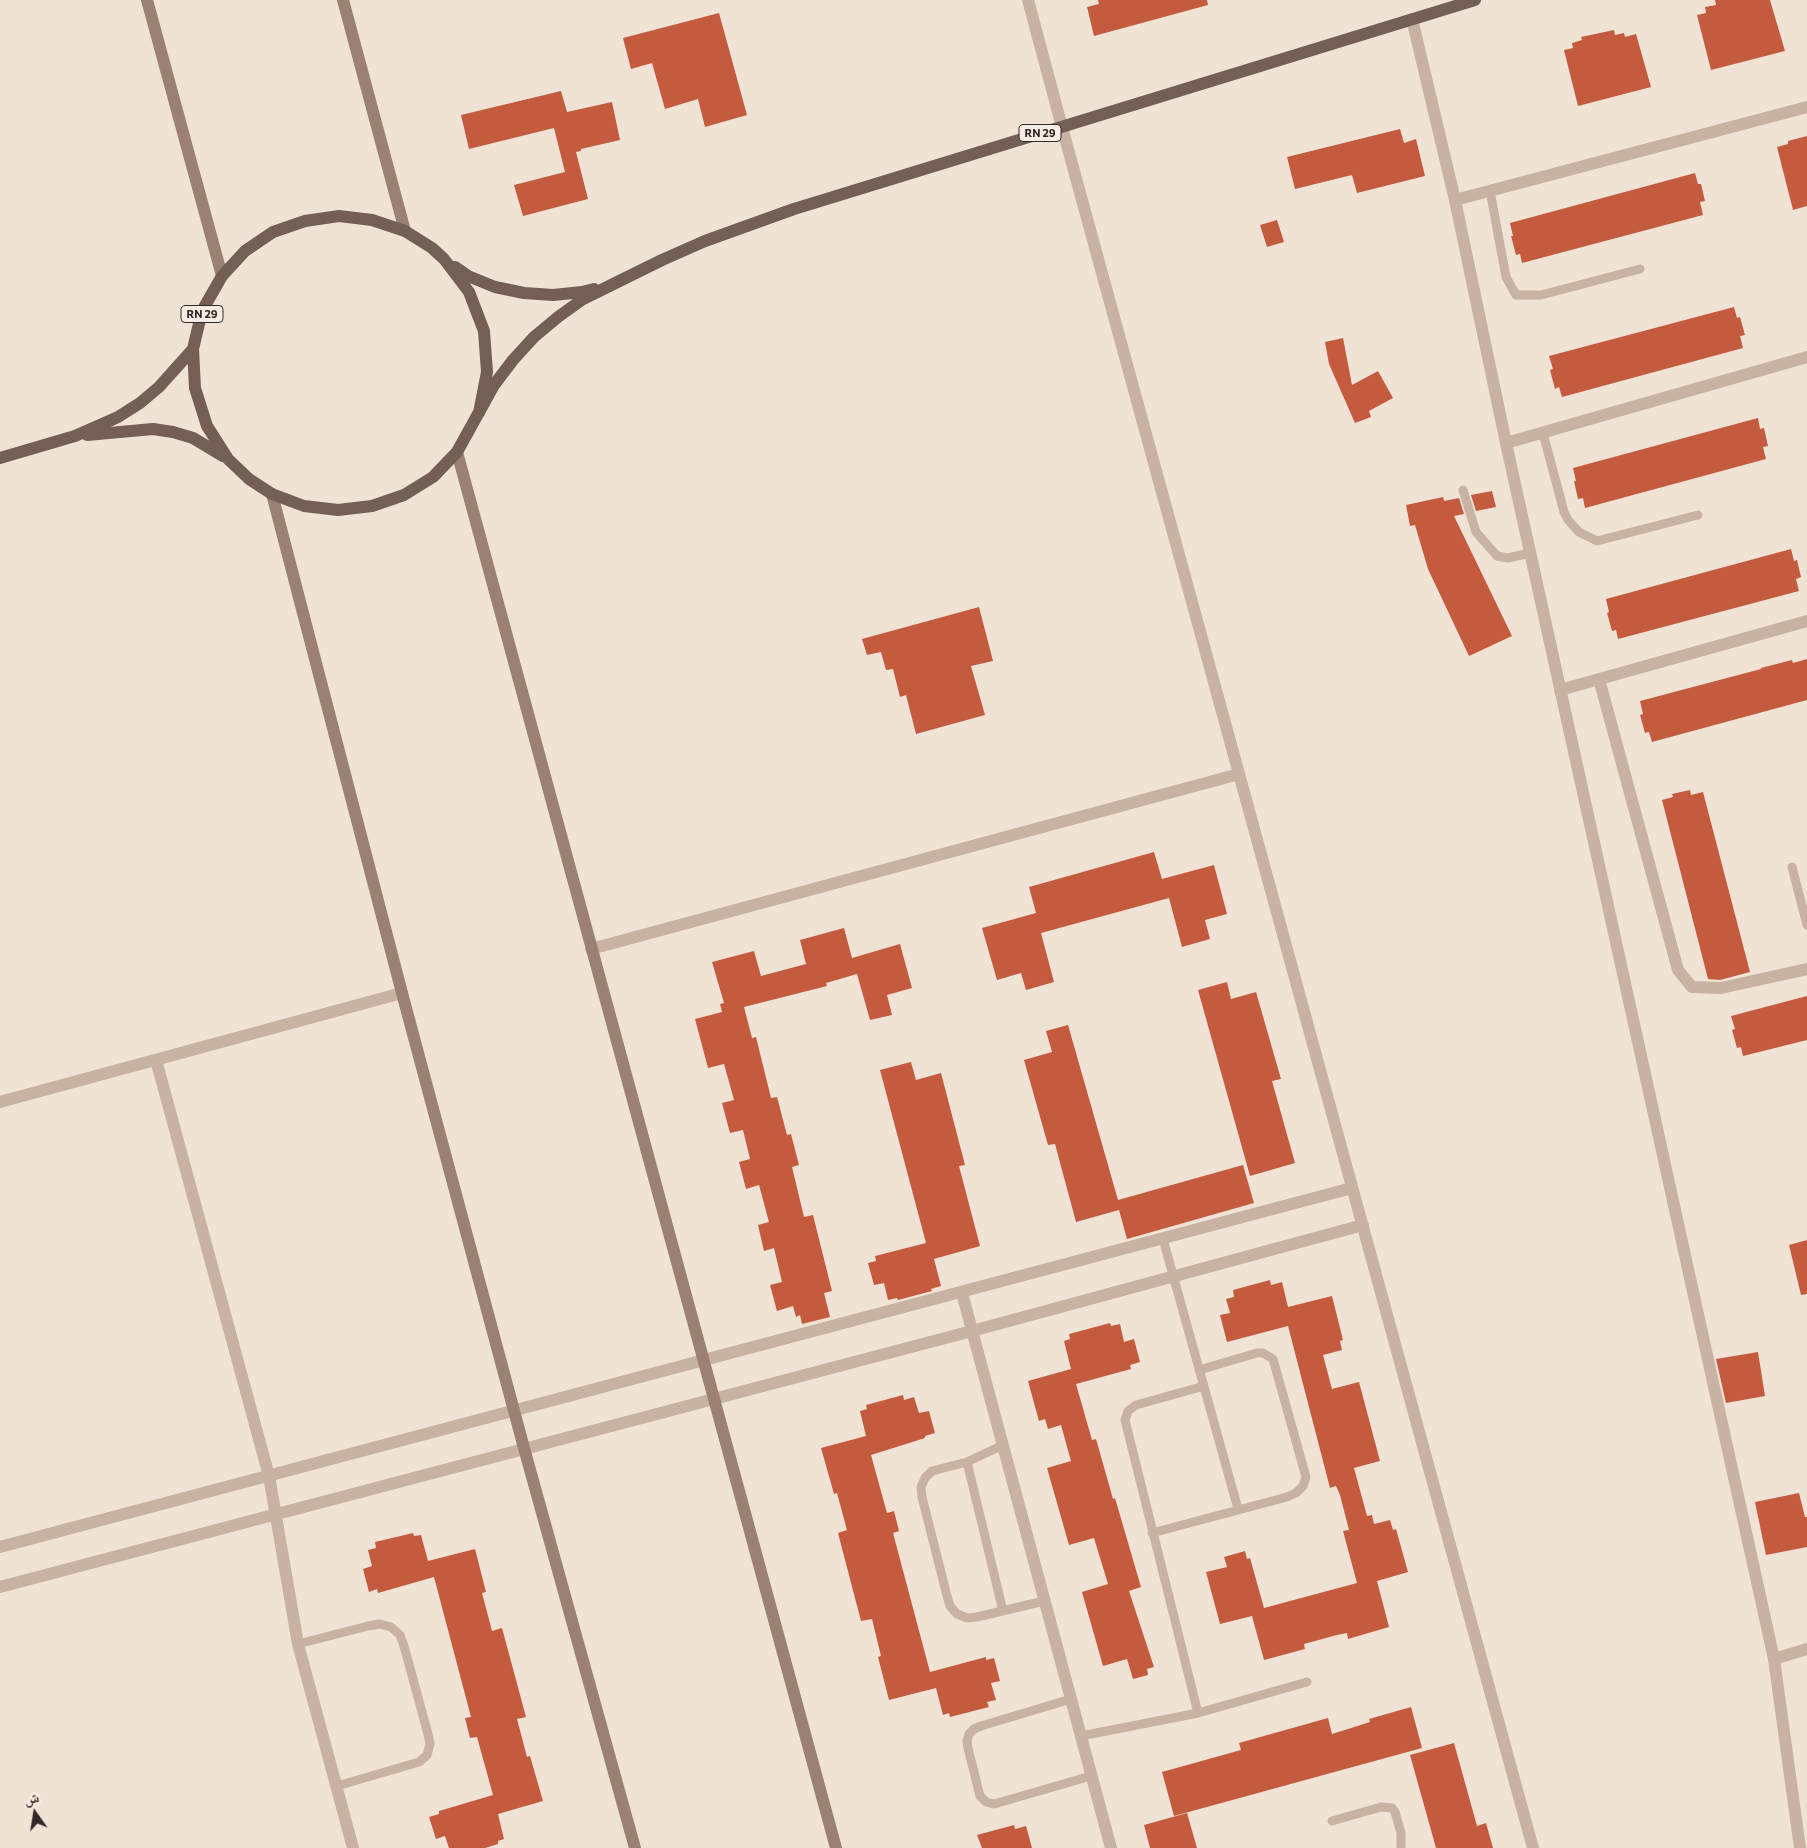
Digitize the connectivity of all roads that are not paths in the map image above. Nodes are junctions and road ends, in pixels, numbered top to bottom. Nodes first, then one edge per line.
1 (146, 0) edge
2 (343, 0) edge
3 (1028, 0) edge
4 (1475, 0) edge
5 (1412, 19) junction
6 (1807, 107) edge
7 (1062, 127) junction
8 (1490, 191) junction
9 (1455, 200) junction
10 (405, 231) junction
11 (444, 259) junction
12 (1640, 268) dead end
13 (222, 276) junction
14 (611, 284) junction
15 (193, 349) junction
16 (1807, 358) edge
17 (479, 413) junction
18 (1543, 433) junction
19 (75, 436) junction
20 (1506, 443) junction
21 (457, 452) junction
22 (0, 458) edge
23 (228, 459) junction
24 (1462, 490) dead end
25 (272, 494) junction
26 (1698, 515) dead end
27 (1530, 553) junction
28 (1807, 621) edge
29 (1599, 679) junction
30 (1560, 690) junction
31 (1239, 774) junction
32 (1792, 867) dead end
33 (1807, 925) edge
34 (591, 949) junction
35 (1807, 969) edge
36 (402, 993) junction
37 (156, 1060) junction
38 (0, 1102) edge
39 (1352, 1188) junction
40 (1363, 1225) junction
41 (1163, 1239) junction
42 (1173, 1277) junction
43 (962, 1293) junction
44 (972, 1331) junction
45 (704, 1361) junction
46 (1199, 1370) junction
47 (1204, 1386) junction
48 (714, 1398) junction
49 (514, 1411) junction
50 (1003, 1445) junction
51 (524, 1448) junction
52 (967, 1462) junction
53 (269, 1476) junction
54 (1238, 1509) junction
55 (276, 1515) junction
56 (1152, 1532) junction
57 (0, 1547) edge
58 (0, 1587) edge
59 (1044, 1601) junction
60 (1003, 1611) junction
61 (298, 1644) junction
62 (1807, 1649) edge
63 (1774, 1659) junction
64 (1307, 1682) dead end
65 (1071, 1699) junction
66 (1198, 1713) junction
67 (1081, 1736) junction
68 (1091, 1776) junction
69 (336, 1786) junction
70 (1332, 1821) dead end
71 (353, 1848) edge
72 (635, 1848) edge
73 (836, 1848) edge
74 (1111, 1848) edge
75 (1401, 1848) edge
76 (1533, 1848) edge
77 (1800, 1848) edge

1 - 13 main road
2 - 10 main road
3 - 7 street
4 - 5 main road, RN 29
5 - 7 main road, RN 29
5 - 9 street
6 - 8 street
7 - 14 main road, RN 29
7 - 31 street
8 - 9 street
8 - 12 lane
9 - 20 street
10 - 11 main road, RN 29
10 - 13 main road, RN 29
11 - 14 main road, RN 29
11 - 17 main road, RN 29
13 - 15 main road, RN 29
14 - 17 main road, RN 29
15 - 19 main road, RN 29
15 - 23 main road, RN 29
16 - 18 street
17 - 21 main road, RN 29
18 - 20 street
18 - 26 lane
19 - 22 main road, RN 29
19 - 23 main road, RN 29
20 - 27 street
21 - 25 main road, RN 29
21 - 34 main road
23 - 25 main road, RN 29
24 - 27 lane
25 - 36 main road
27 - 30 street
28 - 29 street
29 - 30 street
29 - 35 street
30 - 63 street
31 - 34 street
31 - 39 street
32 - 33 lane
34 - 45 main road
36 - 37 street
36 - 49 main road
37 - 38 street
37 - 53 street
39 - 40 street
39 - 41 street
40 - 42 street
40 - 76 street
41 - 42 lane
41 - 43 street
42 - 44 street
42 - 46 lane
43 - 44 street
43 - 45 street
44 - 48 street
44 - 50 street
45 - 48 main road
45 - 49 street
46 - 47 lane
46 - 54 lane
47 - 54 lane
47 - 56 lane
48 - 51 street
48 - 73 main road
49 - 51 main road
49 - 53 street
50 - 52 lane
50 - 59 street
51 - 55 street
51 - 72 main road
52 - 60 lane
52 - 60 lane
53 - 55 street
53 - 57 street
54 - 56 lane
55 - 58 street
55 - 61 street
56 - 66 lane
59 - 60 lane
59 - 65 street
61 - 69 street
61 - 69 lane
62 - 63 street
63 - 77 street
64 - 66 lane
65 - 67 street
65 - 68 lane
66 - 67 lane
67 - 68 street
68 - 74 street
69 - 71 street
70 - 75 lane

